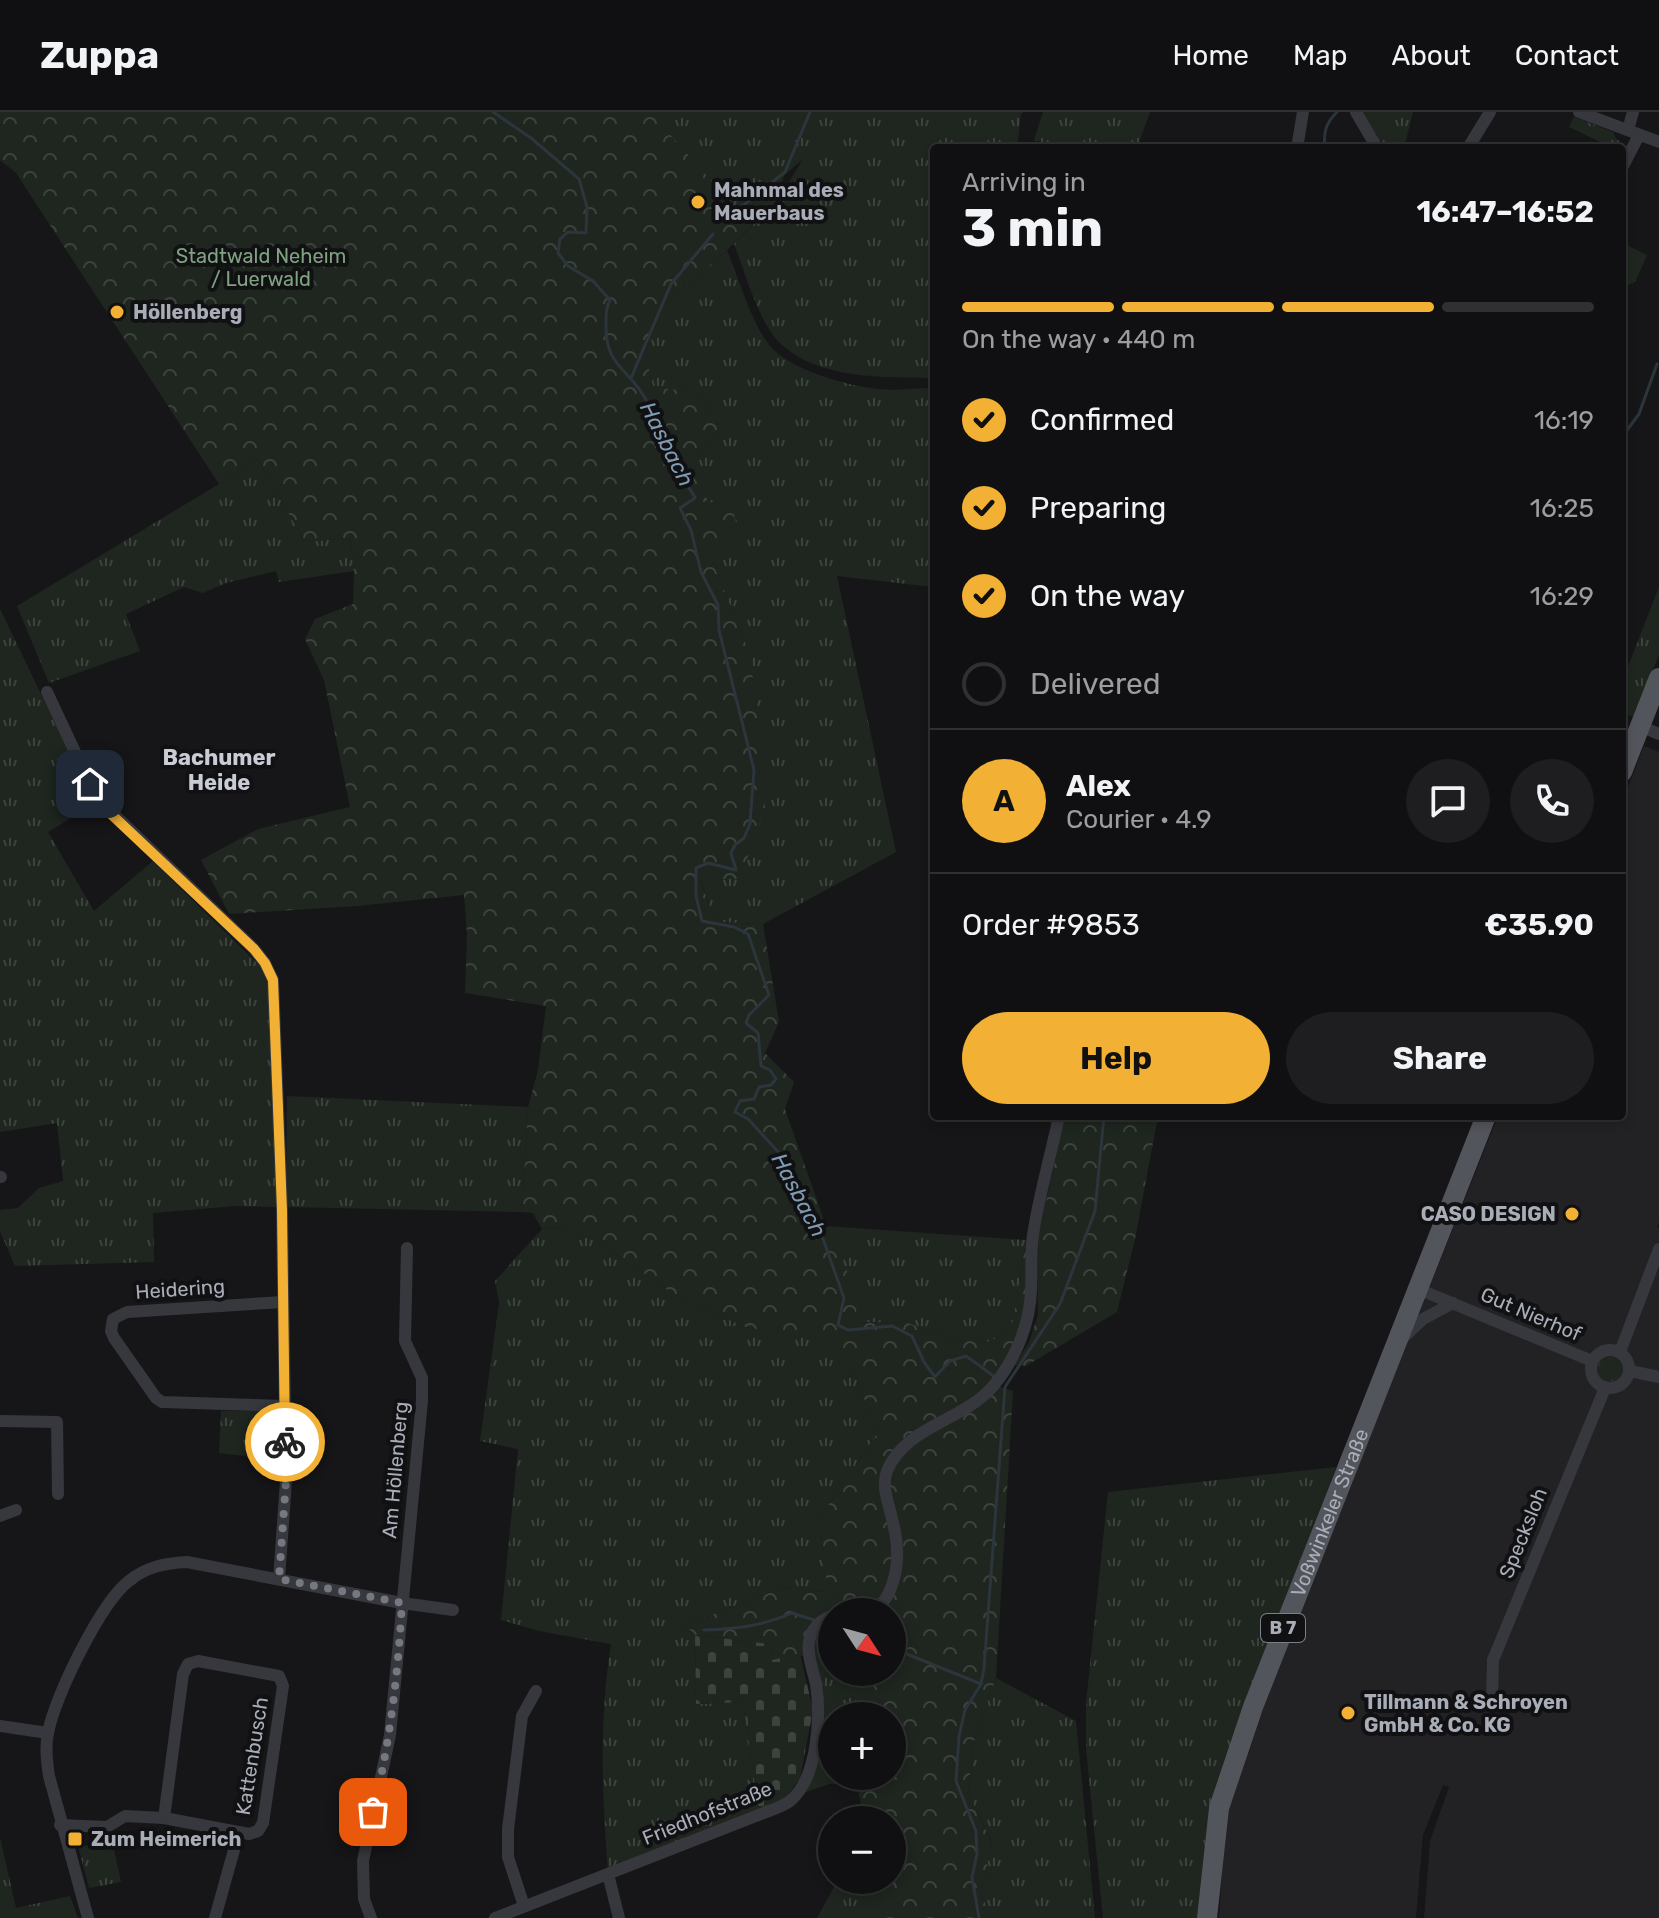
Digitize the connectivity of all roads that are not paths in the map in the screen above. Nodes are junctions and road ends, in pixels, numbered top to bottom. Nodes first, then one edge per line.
1 (1303, 112) edge
2 (1356, 112) edge
3 (1490, 112) edge
4 (1579, 112) edge
5 (1633, 112) edge
6 (1634, 132) junction
7 (1659, 142) edge
8 (1298, 144) edge
9 (1375, 144) edge
10 (1470, 144) edge
11 (1626, 156) edge
12 (1659, 678) edge
13 (47, 692) dead end
14 (1650, 730) edge
15 (1626, 766) edge
16 (1058, 1120) edge
17 (1484, 1120) edge
18 (407, 1248) dead end
19 (1659, 1249) edge
20 (1418, 1289) junction
21 (283, 1302) junction
22 (1453, 1303) junction
23 (1395, 1347) junction
24 (1620, 1352) junction
25 (1592, 1361) junction
26 (1630, 1371) junction
27 (1659, 1377) edge
28 (1605, 1388) junction
29 (284, 1406) junction
30 (0, 1421) edge
31 (58, 1494) dead end
32 (16, 1510) dead end
33 (0, 1516) edge
34 (279, 1579) junction
35 (886, 1598) edge
36 (402, 1603) junction
37 (453, 1610) dead end
38 (818, 1624) edge
39 (536, 1691) dead end
40 (1492, 1697) dead end
41 (0, 1726) edge
42 (48, 1733) junction
43 (164, 1818) junction
44 (60, 1825) junction
45 (239, 1832) junction
46 (608, 1874) junction
47 (524, 1906) junction
48 (88, 1918) edge
49 (215, 1918) edge
50 (371, 1918) edge
51 (495, 1918) edge
52 (619, 1918) edge
53 (1207, 1918) edge

1 - 8 street
2 - 9 street
3 - 10 street
4 - 6 street
5 - 6 street
6 - 7 street
6 - 11 street
12 - 14 main road
13 - 21 street
14 - 15 main road
16 - 35 street
17 - 20 main road, Voßwinkeler Straße / B 7
18 - 36 street, Am Höllenberg
19 - 24 street
20 - 22 street, Gut Nierhof
20 - 23 main road, Voßwinkeler Straße / B 7
21 - 29 street
21 - 29 street, Heidering
22 - 23 street, Gut Nierhof
22 - 25 street, Gut Nierhof
23 - 53 main road, Voßwinkeler Straße / B 7
24 - 25 street
24 - 26 street
25 - 28 street
26 - 27 street
26 - 28 street
28 - 40 street, Specksloh
29 - 34 street
30 - 31 street
32 - 33 street
34 - 36 street
34 - 42 street
36 - 37 street
36 - 50 street, Am Höllenberg
38 - 46 street, Friedhofstraße
39 - 47 street
41 - 42 street
42 - 44 street
43 - 44 street, Kattenbusch
43 - 45 street, Kattenbusch
43 - 45 street, Kattenbusch
44 - 48 street
45 - 49 street, Kattenbusch
46 - 47 street, Friedhofstraße
46 - 52 street
47 - 51 street, Friedhofstraße

